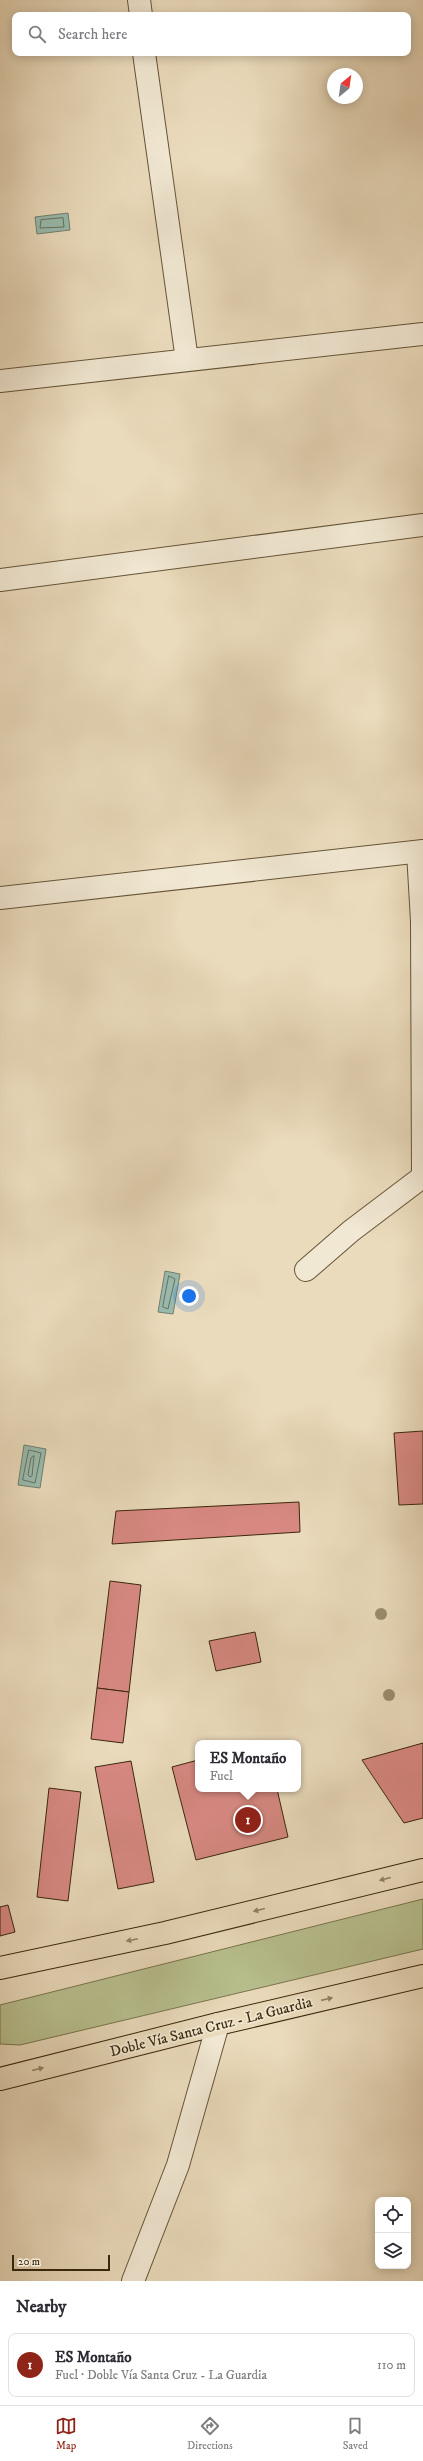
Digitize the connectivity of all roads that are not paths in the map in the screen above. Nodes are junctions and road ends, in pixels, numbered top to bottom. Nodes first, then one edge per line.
1 (139, 0) edge
2 (140, 12) edge
3 (144, 56) edge
4 (423, 334) edge
5 (187, 360) junction
6 (0, 381) edge
7 (423, 525) edge
8 (0, 580) edge
9 (421, 852) edge
10 (0, 898) edge
11 (422, 1178) edge
12 (306, 1270) dead end
13 (423, 1870) edge
14 (0, 1968) edge
15 (423, 1976) edge
16 (218, 2024) junction
17 (0, 2079) edge
18 (133, 2281) edge

1 - 2 street
3 - 5 street
4 - 5 street
5 - 6 street
7 - 8 street
9 - 10 street
9 - 11 street
11 - 12 street
13 -> 14 highway
16 -> 15 highway, Doble Vía Santa Cruz - La Guardia
17 -> 16 highway, Doble Vía Santa Cruz - La Guardia
16 - 18 street

